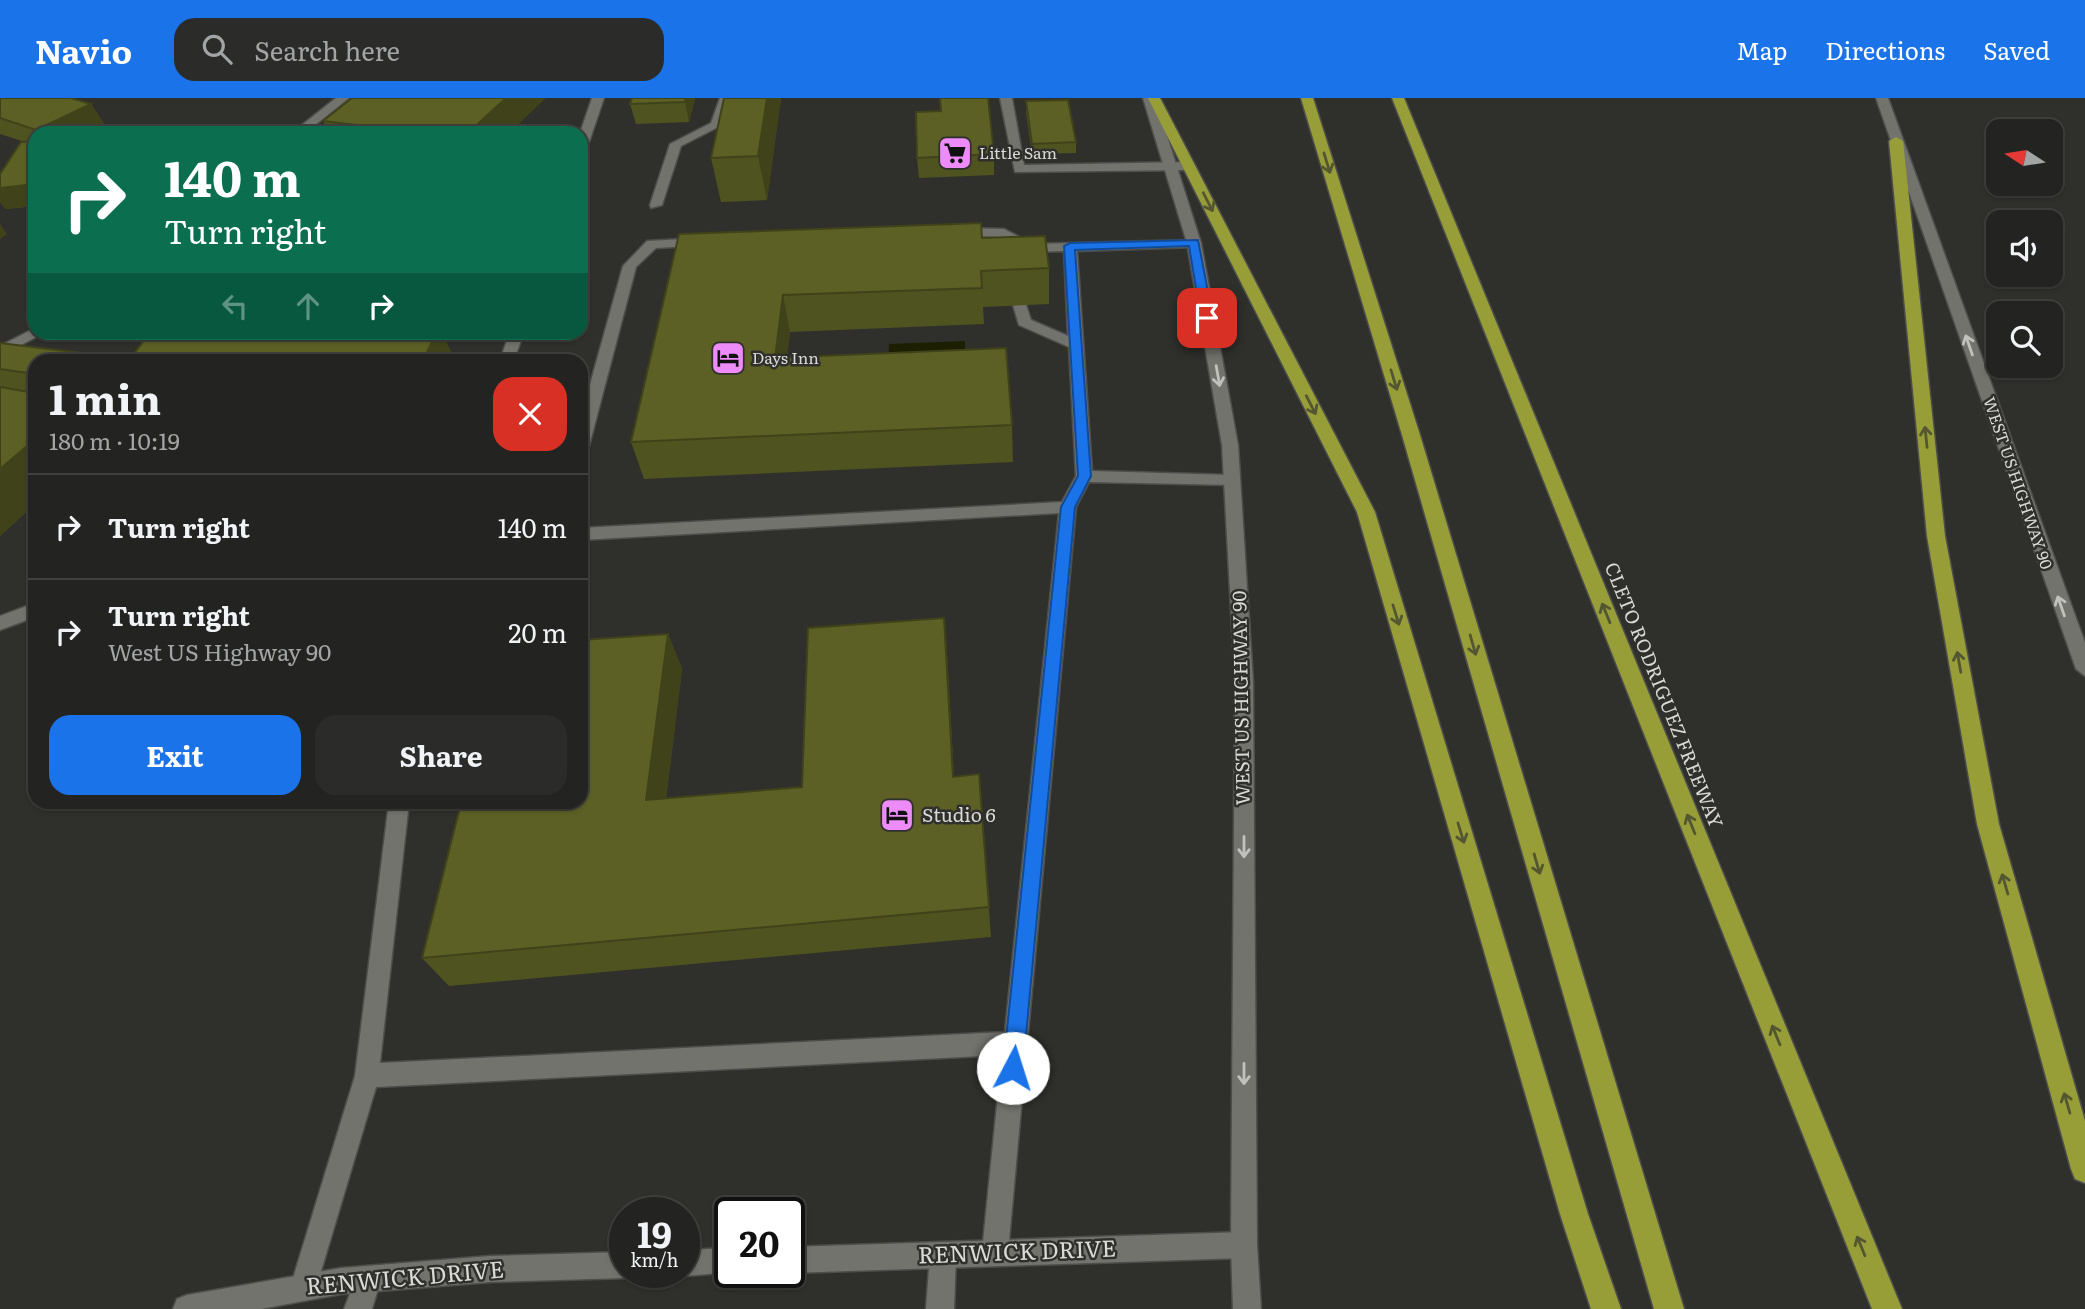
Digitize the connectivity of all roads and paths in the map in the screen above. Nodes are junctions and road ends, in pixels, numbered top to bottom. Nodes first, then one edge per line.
1 (343, 98) edge
2 (598, 98) edge
3 (726, 98) edge
4 (1006, 98) edge
5 (1152, 98) edge
6 (1307, 98) edge
7 (1398, 98) edge
8 (1882, 98) edge
9 (307, 126) edge
10 (588, 127) edge
11 (1896, 141) junction
12 (1179, 166) junction
13 (656, 205) dead end
14 (944, 232) edge
15 (722, 241) edge
16 (1194, 243) junction
17 (1070, 246) junction
18 (1031, 248) junction
19 (1022, 265) edge
20 (1020, 305) edge
21 (28, 336) edge
22 (1076, 345) junction
23 (0, 352) edge
24 (588, 420) edge
25 (1084, 476) junction
26 (1232, 480) junction
27 (1068, 507) junction
28 (588, 534) edge
29 (28, 613) edge
30 (0, 623) edge
31 (2085, 669) edge
32 (397, 809) edge
33 (1015, 1043) junction
34 (367, 1076) junction
35 (2085, 1169) edge
36 (1244, 1245) junction
37 (995, 1252) junction
38 (943, 1255) junction
39 (805, 1259) edge
40 (609, 1265) edge
41 (368, 1279) junction
42 (303, 1288) junction
43 (187, 1309) edge
44 (358, 1309) edge
45 (940, 1309) edge
46 (1247, 1309) edge
47 (1606, 1309) edge
48 (1669, 1309) edge
49 (1886, 1309) edge

1 - 9 main road
2 - 10 main road
3 - 13 main road
4 - 12 main road
5 - 12 highway
6 -> 48 highway
49 -> 7 highway, CLETO RODRIGUEZ FREEWAY
8 - 11 main road, WEST US HIGHWAY 90
31 -> 11 main road, WEST US HIGHWAY 90
35 -> 11 highway
12 - 16 main road, WEST US HIGHWAY 90
12 -> 47 highway
14 - 18 main road
15 - 24 main road
16 - 17 main road
16 -> 26 main road, WEST US HIGHWAY 90
17 - 18 main road
17 - 22 main road
18 - 19 main road
20 - 22 main road
21 - 23 main road
22 - 25 main road
25 - 26 main road
25 - 27 main road
26 -> 36 main road, WEST US HIGHWAY 90
27 - 28 main road
27 - 33 main road
29 - 30 main road
32 - 34 main road
33 - 34 main road
33 - 37 main road
34 - 42 main road
36 - 37 main road, RENWICK DRIVE
36 - 46 main road, WEST US HIGHWAY 90
37 - 38 main road, RENWICK DRIVE
38 - 39 main road, RENWICK DRIVE
38 - 45 main road
40 - 41 main road, RENWICK DRIVE
41 - 42 main road, RENWICK DRIVE
41 - 44 main road
42 - 43 main road, RENWICK DRIVE

